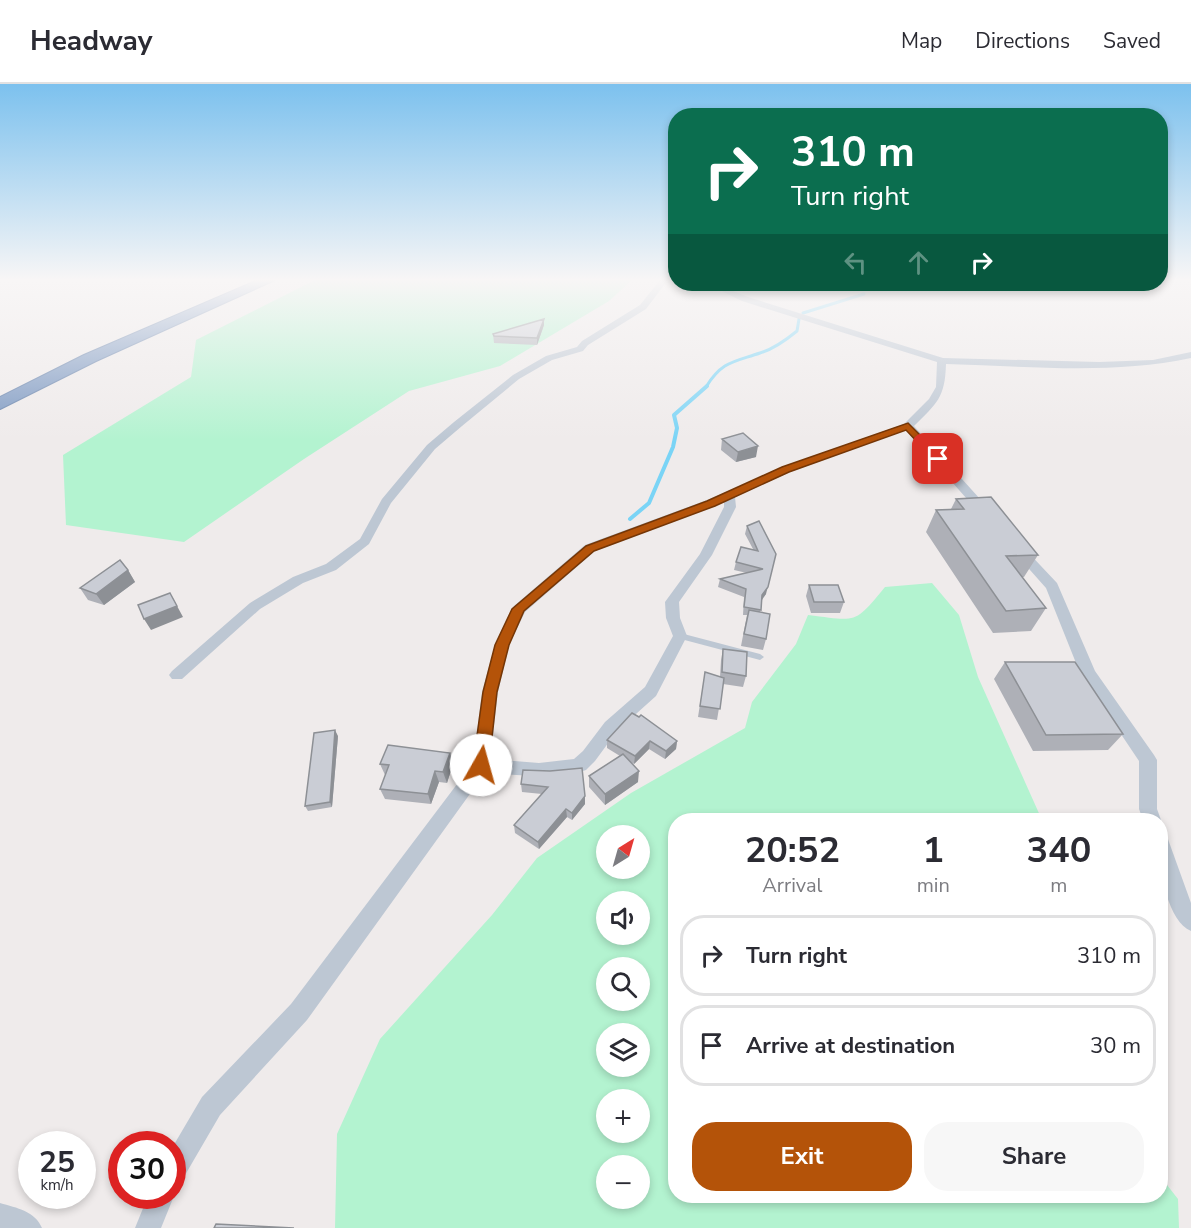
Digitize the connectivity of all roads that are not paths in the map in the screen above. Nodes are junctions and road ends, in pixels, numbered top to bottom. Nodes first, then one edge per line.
1 (129, 333) edge
2 (146, 333) edge
3 (600, 333) edge
4 (855, 333) edge
5 (1191, 355) edge
6 (942, 361) junction
7 (0, 394) edge
8 (0, 404) edge
9 (908, 426) junction
10 (729, 495) junction
11 (998, 526) edge
12 (1015, 542) edge
13 (680, 636) junction
14 (760, 657) dead end
15 (177, 675) dead end
16 (481, 765) junction
17 (1149, 813) edge
18 (1168, 866) edge
19 (1191, 921) edge
20 (186, 1149) edge
21 (156, 1209) edge
22 (0, 1216) edge
23 (29, 1228) edge
24 (148, 1228) edge

1 - 7 highway
2 - 8 highway
3 - 15 street
4 - 6 street
5 - 6 street
6 - 9 street
9 - 10 street
9 - 11 street
10 - 13 street
10 - 16 street
12 - 17 street
13 - 14 lane
13 - 16 street
16 - 20 street
18 - 19 street
21 - 24 street
22 - 23 street

